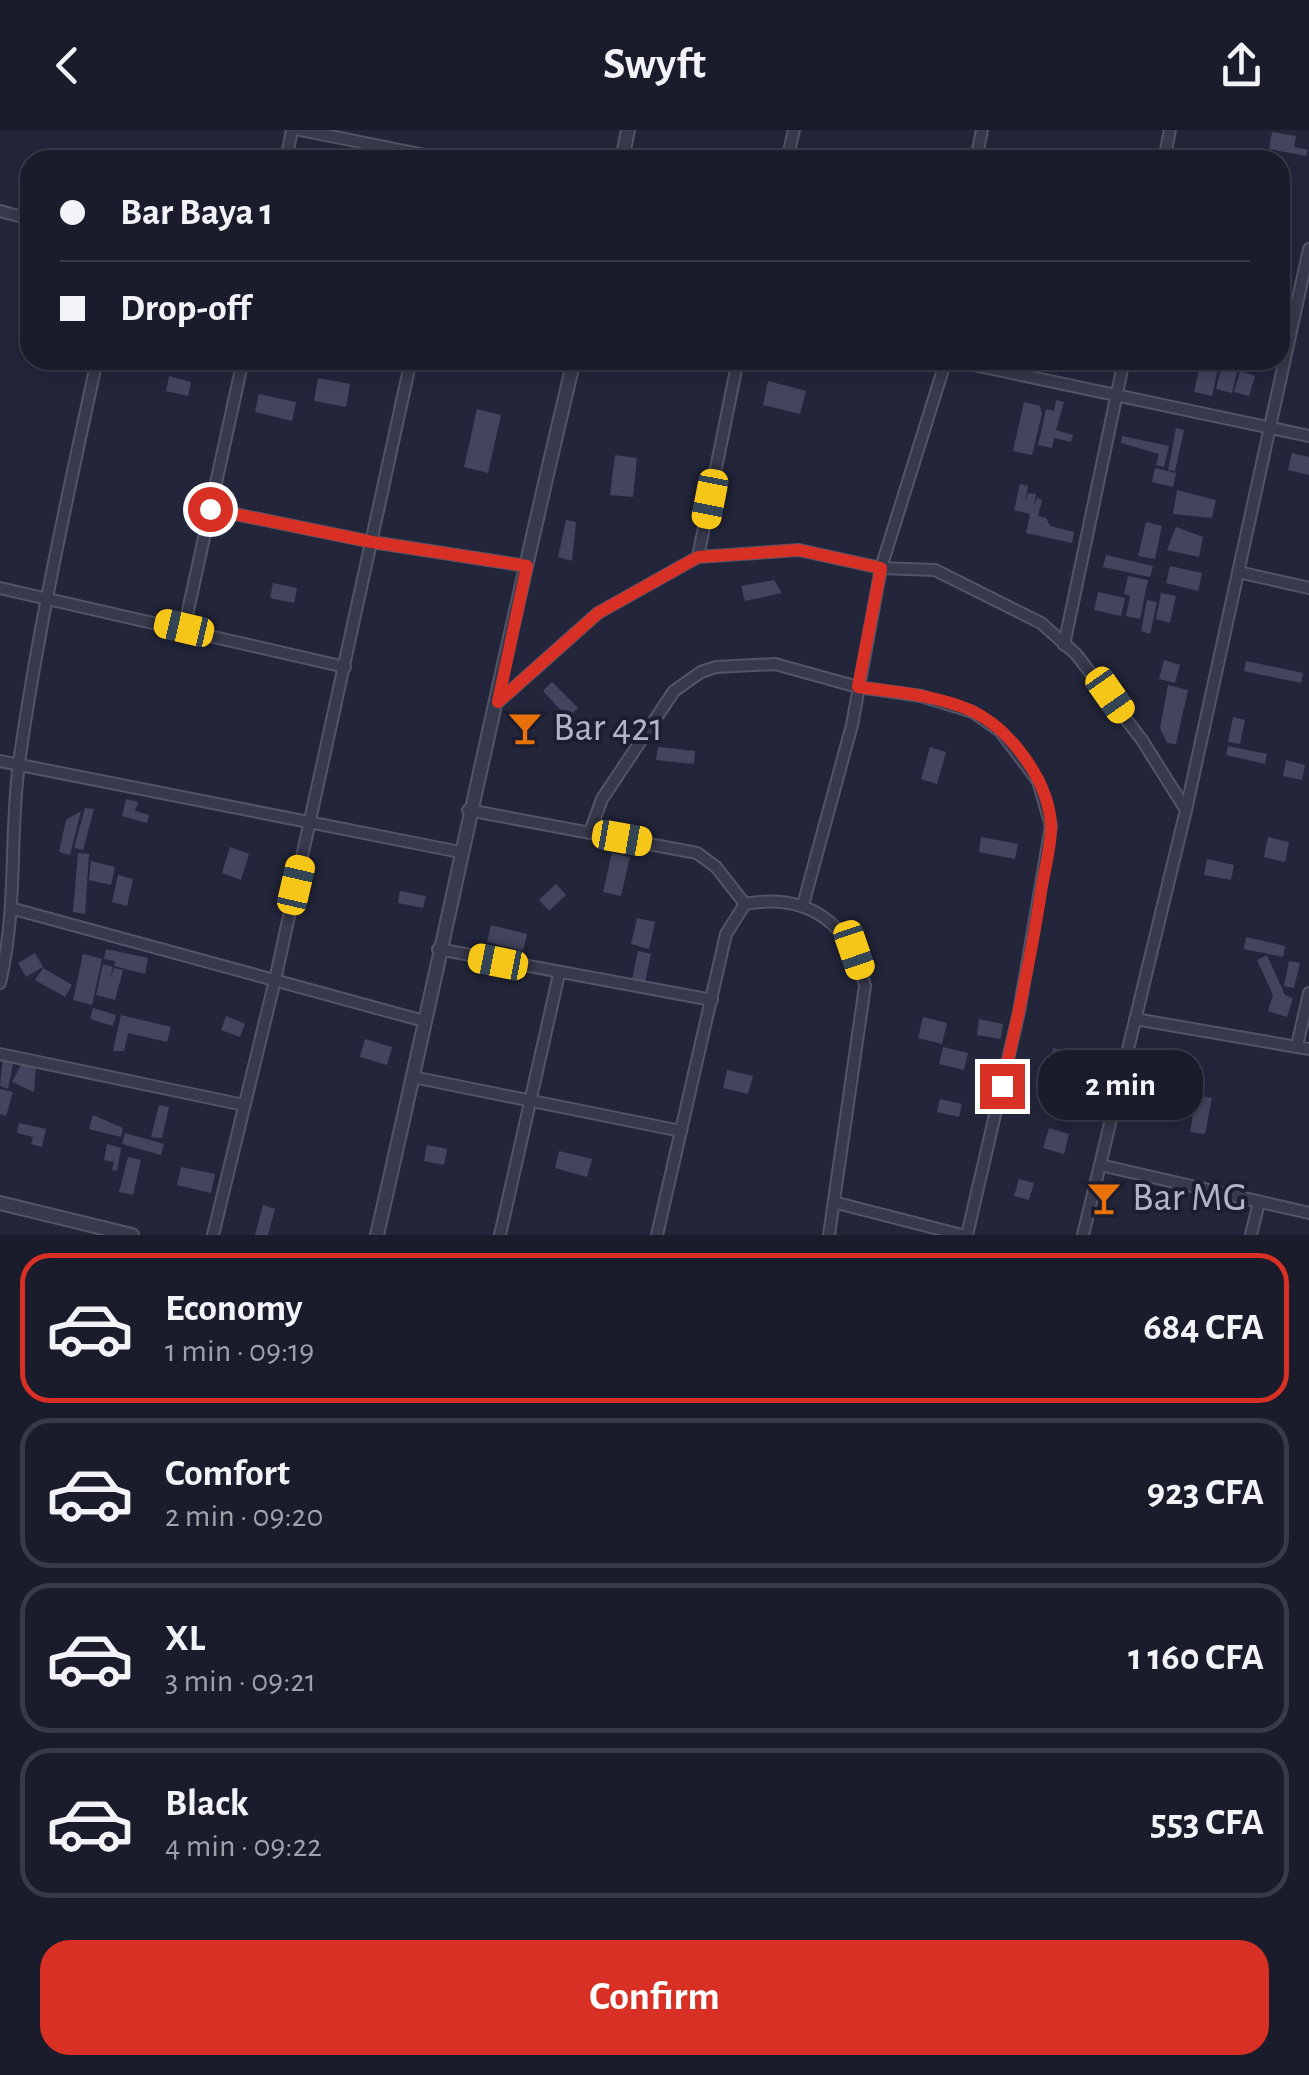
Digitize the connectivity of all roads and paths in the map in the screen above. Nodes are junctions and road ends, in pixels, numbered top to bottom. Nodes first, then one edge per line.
1 (296, 130) edge
2 (374, 130) edge
3 (370, 145) junction
4 (397, 150) edge
5 (1309, 250) edge
6 (1290, 334) edge
7 (95, 370) edge
8 (241, 370) edge
9 (409, 370) edge
10 (572, 370) edge
11 (736, 370) edge
12 (945, 370) edge
13 (992, 370) edge
14 (1122, 370) edge
15 (1282, 370) edge
16 (1116, 398) junction
17 (1269, 426) junction
18 (1309, 436) edge
19 (210, 509) junction
20 (372, 542) junction
21 (698, 557) junction
22 (527, 566) junction
23 (881, 568) junction
24 (1238, 572) junction
25 (0, 588) edge
26 (1309, 588) edge
27 (47, 598) junction
28 (184, 628) junction
29 (1064, 644) junction
30 (345, 667) junction
31 (858, 687) junction
32 (498, 702) junction
33 (0, 761) edge
34 (19, 766) junction
35 (468, 810) junction
36 (1186, 810) junction
37 (310, 821) junction
38 (590, 832) junction
39 (460, 852) junction
40 (746, 904) junction
41 (804, 905) junction
42 (14, 908) junction
43 (0, 922) edge
44 (10, 930) junction
45 (438, 949) junction
46 (559, 974) junction
47 (274, 980) junction
48 (0, 982) edge
49 (1309, 994) edge
50 (712, 1000) junction
51 (1135, 1019) junction
52 (424, 1021) junction
53 (1303, 1048) edge
54 (0, 1054) edge
55 (413, 1077) junction
56 (530, 1103) junction
57 (244, 1104) junction
58 (681, 1131) junction
59 (1100, 1165) junction
60 (1259, 1202) junction
61 (0, 1203) edge
62 (837, 1203) junction
63 (1309, 1213) edge
64 (132, 1235) edge
65 (213, 1235) edge
66 (377, 1235) edge
67 (500, 1235) edge
68 (657, 1235) edge
69 (829, 1235) edge
70 (965, 1235) edge
71 (1083, 1235) edge
72 (1251, 1235) edge

1 - 3 street
2 - 3 street
3 - 4 street
5 - 6 street
7 - 27 street
8 - 19 street
9 - 20 street
10 - 22 street
11 - 21 street
12 - 23 street
13 - 16 street
14 - 16 street
15 - 17 street
16 - 17 street
16 - 29 street
17 - 18 street
17 - 24 street
19 - 20 street
19 - 28 street
20 - 22 street
20 - 30 street
21 - 23 street
21 - 32 street
22 - 32 street
23 - 29 street
23 - 31 street
24 - 26 street
24 - 36 street
25 - 27 street
27 - 28 street
27 - 34 street
28 - 30 street
29 - 36 street
30 - 37 street
31 - 38 street
31 - 41 street
31 - 70 street
32 - 35 street
33 - 34 street
34 - 37 street
34 - 42 street
35 - 38 street
35 - 39 street
36 - 51 street
37 - 39 street
37 - 47 street
38 - 40 street
39 - 45 street
40 - 41 street
40 - 50 street
41 - 62 street
42 - 44 street
42 - 47 street
43 - 44 street
44 - 48 street
45 - 46 street
45 - 52 street
46 - 50 street
46 - 56 street
47 - 52 street
47 - 57 street
49 - 53 street
50 - 58 street
51 - 53 street
51 - 59 street
52 - 55 street
54 - 57 street
55 - 56 street
55 - 66 street
56 - 58 street
56 - 67 street
57 - 65 street
58 - 68 street
59 - 60 street
59 - 71 street
60 - 63 street
60 - 72 street
61 - 64 street
62 - 69 street
62 - 70 street

